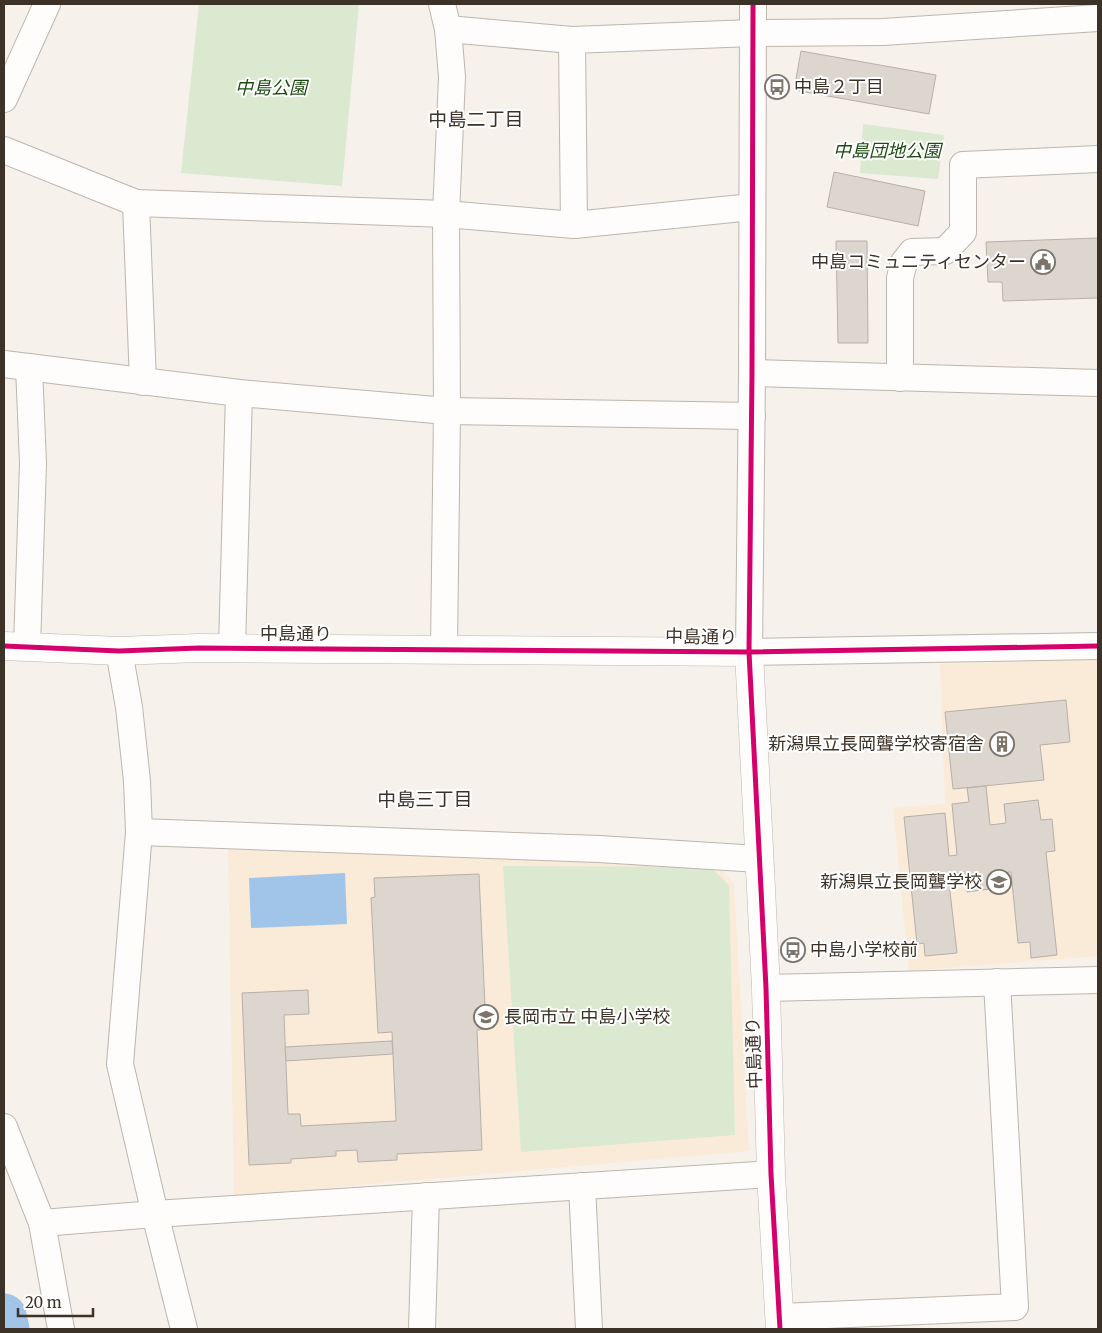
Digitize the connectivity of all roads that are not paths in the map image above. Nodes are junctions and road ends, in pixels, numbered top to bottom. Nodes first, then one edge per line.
1 (47, 4) edge
2 (442, 4) edge
3 (753, 4) edge
4 (1098, 18) edge
5 (448, 29) junction
6 (752, 33) junction
7 (572, 40) junction
8 (4, 99) edge
9 (4, 150) edge
10 (1098, 159) edge
11 (136, 203) junction
12 (752, 207) junction
13 (446, 214) junction
14 (574, 225) junction
15 (4, 364) edge
16 (29, 367) junction
17 (752, 373) junction
18 (900, 378) junction
19 (143, 382) junction
20 (1098, 383) edge
21 (239, 393) junction
22 (447, 411) junction
23 (752, 416) junction
24 (15, 646) edge
25 (1098, 646) edge
26 (232, 648) junction
27 (444, 648) junction
28 (119, 651) junction
29 (749, 652) junction
30 (139, 832) junction
31 (759, 859) junction
32 (1098, 980) edge
33 (997, 982) junction
34 (766, 988) junction
35 (4, 1127) edge
36 (771, 1174) junction
37 (582, 1186) junction
38 (426, 1196) junction
39 (155, 1214) junction
40 (42, 1223) junction
41 (780, 1323) edge
42 (61, 1329) edge
43 (184, 1329) edge
44 (422, 1329) edge
45 (589, 1329) edge

1 - 8 street
2 - 5 street
3 - 6 street
4 - 6 street
5 - 7 street
5 - 13 street
6 - 7 street
6 - 12 street
7 - 14 street
9 - 11 street
10 - 18 street
11 - 13 street
11 - 19 street
12 - 14 street
12 - 17 street
13 - 14 street
13 - 22 street
15 - 16 street
16 - 19 street
16 - 24 street
17 - 18 street
17 - 23 street
18 - 20 street
19 - 21 street
21 - 22 street
21 - 26 street
22 - 23 street
22 - 27 street
23 - 29 street
24 - 28 street, 中島通り
25 - 29 street
26 - 27 street, 中島通り
26 - 28 street, 中島通り
27 - 29 street, 中島通り
28 - 30 street
29 - 31 street, 中島通り
30 - 31 street
30 - 39 street
31 - 34 street, 中島通り
32 - 33 street
33 - 34 street
33 - 41 street
34 - 36 street, 中島通り
35 - 40 street
36 - 37 street
36 - 41 street, 中島通り
37 - 38 street
37 - 45 street
38 - 39 street
38 - 44 street
39 - 40 street
39 - 43 street
40 - 42 street

